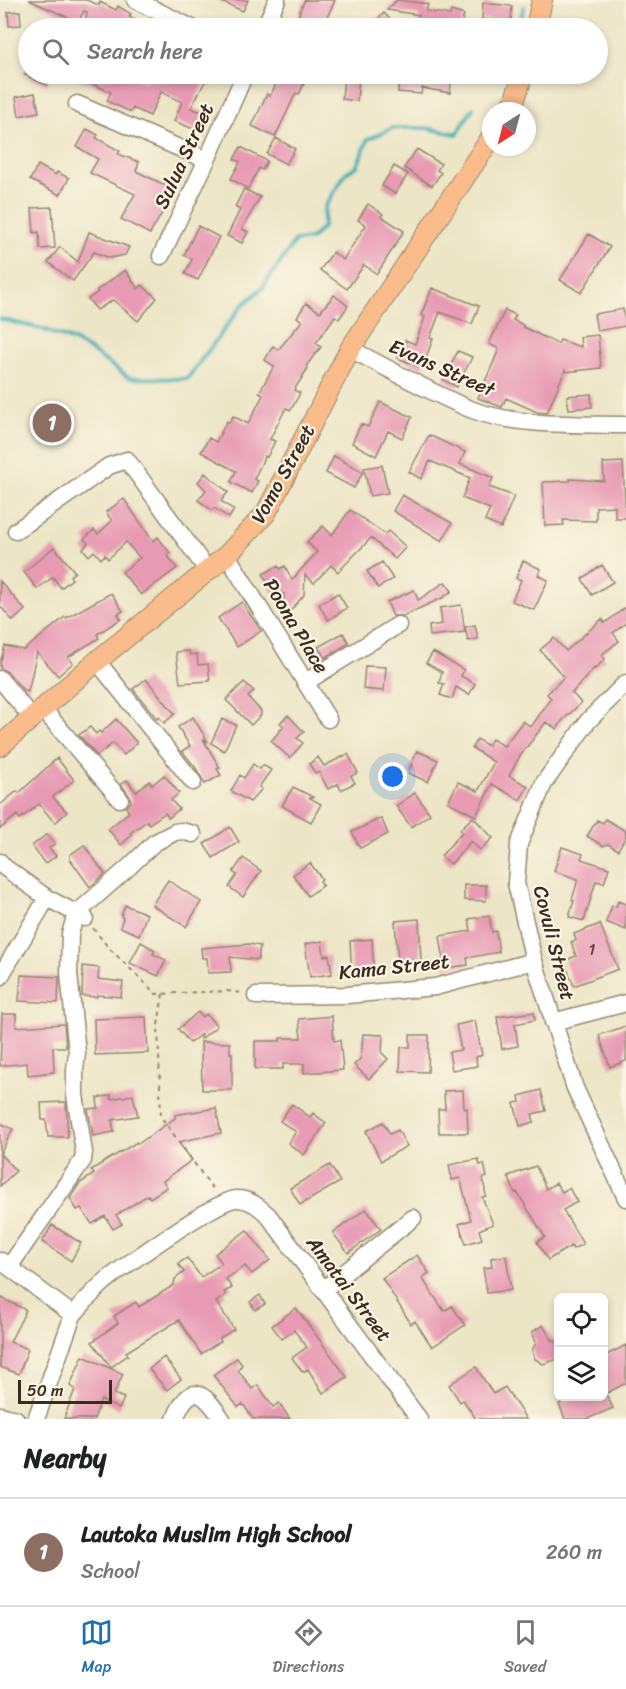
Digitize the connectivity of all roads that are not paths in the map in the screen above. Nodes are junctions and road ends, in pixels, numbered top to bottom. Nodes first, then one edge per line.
1 (135, 0) edge
2 (277, 0) edge
3 (542, 0) edge
4 (172, 18) edge
5 (269, 18) edge
6 (538, 18) edge
7 (241, 84) edge
8 (520, 84) edge
9 (513, 102) edge
10 (77, 104) dead end
11 (482, 151) edge
12 (207, 160) junction
13 (161, 256) dead end
14 (350, 349) junction
15 (626, 425) edge
16 (16, 531) dead end
17 (228, 555) junction
18 (208, 571) junction
19 (398, 625) dead end
20 (97, 661) junction
21 (0, 679) edge
22 (306, 682) junction
23 (626, 683) edge
24 (37, 713) junction
25 (328, 719) dead end
26 (0, 746) edge
27 (193, 783) dead end
28 (120, 799) dead end
29 (193, 834) dead end
30 (0, 862) edge
31 (47, 898) junction
32 (81, 916) junction
33 (534, 961) junction
34 (0, 978) edge
35 (256, 996) dead end
36 (626, 1002) edge
37 (553, 1022) junction
38 (626, 1198) edge
39 (413, 1218) dead end
40 (5, 1263) edge
41 (323, 1290) junction
42 (73, 1315) junction
43 (0, 1415) edge
44 (16, 1419) edge
45 (36, 1419) edge
46 (176, 1419) edge
47 (222, 1419) edge
48 (419, 1419) edge

1 - 4 street
2 - 5 street
3 - 6 main road
7 - 12 street, Sulua Street
8 - 9 main road
10 - 12 street
11 - 14 main road, Vomo Street
12 - 13 street, Sulua Street
14 - 15 street, Evans Street
14 - 17 main road, Vomo Street
16 - 18 street
17 - 18 main road, Vomo Street
17 - 22 street, Poona Place
18 - 20 main road, Vomo Street
19 - 22 street
20 - 24 main road, Vomo Street
20 - 27 street
21 - 24 street
22 - 25 street, Poona Place
23 - 33 street, Covuli Street
24 - 26 main road, Vomo Street
24 - 28 street
29 - 32 street
30 - 31 street
31 - 32 street
31 - 34 street
32 - 40 street
33 - 35 street, Kama Street
33 - 37 street, Covuli Street
36 - 37 street
37 - 38 street, Covuli Street
39 - 41 street
40 - 42 street
41 - 42 street, Amatai Street
41 - 48 street, Amatai Street
42 - 45 street
43 - 44 street
46 - 47 street

